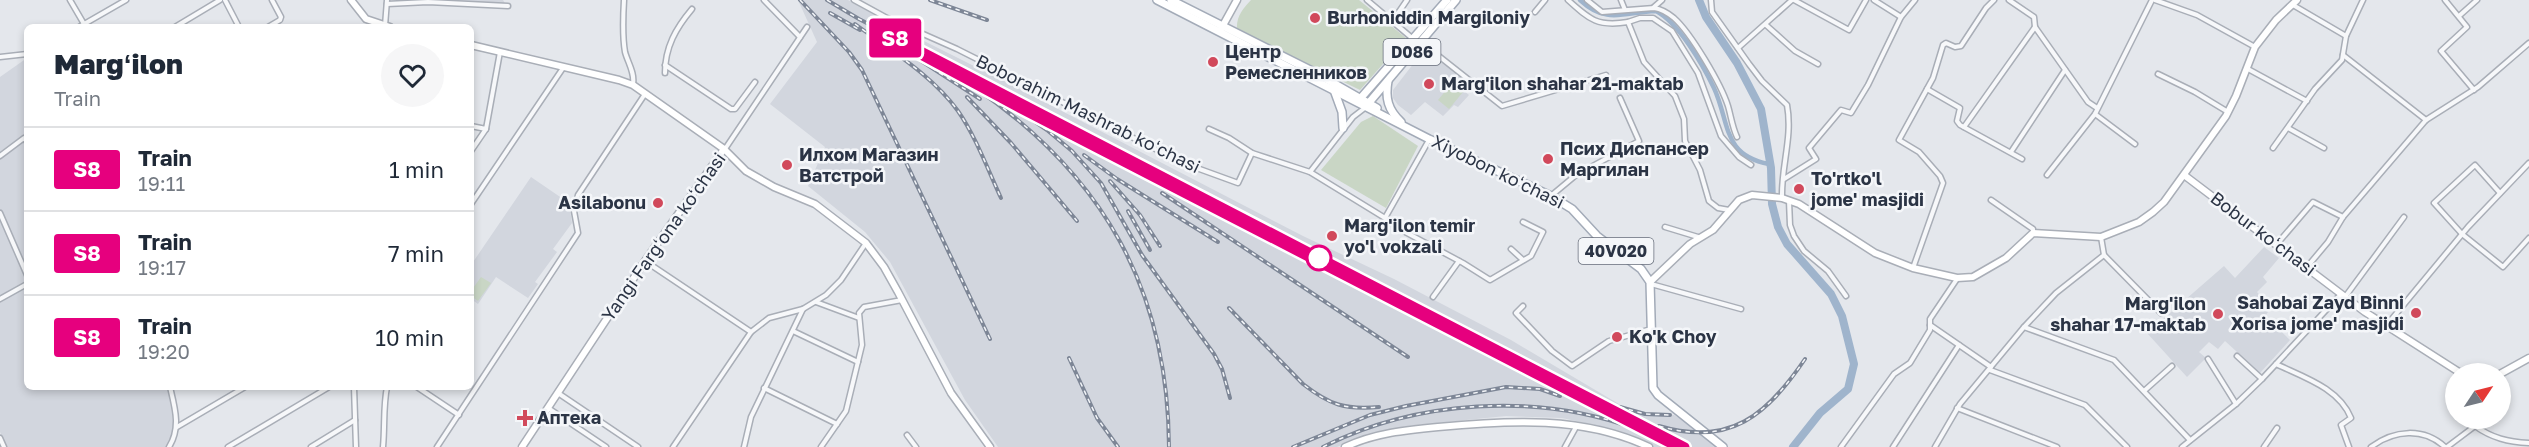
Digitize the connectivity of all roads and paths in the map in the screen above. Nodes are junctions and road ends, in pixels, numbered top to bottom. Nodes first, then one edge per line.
1 (70, 0) edge
2 (126, 0) edge
3 (220, 0) edge
4 (225, 0) edge
5 (272, 0) edge
6 (351, 0) edge
7 (624, 0) edge
8 (764, 0) edge
9 (854, 0) edge
10 (1157, 0) edge
11 (1171, 0) edge
12 (1237, 0) edge
13 (1367, 0) edge
14 (1407, 0) edge
15 (1447, 0) edge
16 (1456, 0) edge
17 (1545, 0) edge
18 (1568, 0) edge
19 (1587, 0) edge
20 (1621, 0) edge
21 (1662, 0) edge
22 (1711, 0) edge
23 (1793, 0) edge
24 (1866, 0) edge
25 (1876, 0) edge
26 (1915, 0) edge
27 (1994, 0) edge
28 (2009, 0) edge
29 (2153, 0) edge
30 (2363, 0) edge
31 (2445, 0) edge
32 (2477, 0) edge
33 (387, 2) edge
34 (2294, 2) edge
35 (508, 6) dead end
36 (1654, 8) junction
37 (692, 9) dead end
38 (1625, 10) junction
39 (1535, 12) dead end
40 (2459, 16) junction
41 (1901, 17) junction
42 (1392, 22) junction
43 (1628, 22) junction
44 (84, 24) joint
45 (180, 24) edge
46 (237, 24) edge
47 (273, 24) edge
48 (379, 24) edge
49 (387, 24) edge
50 (1766, 25) junction
51 (807, 27) dead end
52 (2035, 27) junction
53 (1221, 29) junction
54 (2346, 36) junction
55 (800, 37) junction
56 (1409, 41) junction
57 (1420, 41) junction
58 (2529, 43) edge
59 (474, 46) edge
60 (2255, 47) junction
61 (1738, 48) junction
62 (1414, 50) junction
63 (500, 52) junction
64 (24, 54) edge
65 (2343, 55) junction
66 (0, 57) edge
67 (1818, 64) dead end
68 (665, 65) junction
69 (564, 66) junction
70 (2248, 69) junction
71 (2065, 70) junction
72 (664, 73) dead end
73 (2158, 74) dead end
74 (1606, 75) dead end
75 (1389, 77) junction
76 (755, 82) dead end
77 (633, 85) junction
78 (1928, 89) junction
79 (1334, 90) junction
80 (2474, 90) junction
81 (645, 94) junction
82 (1620, 98) dead end
83 (1359, 100) junction
84 (2307, 101) junction
85 (1367, 105) junction
86 (2097, 108) junction
87 (2228, 112) junction
88 (1355, 114) junction
89 (2095, 114) junction
90 (2426, 120) junction
91 (474, 127) edge
92 (1964, 127) junction
93 (1343, 128) junction
94 (1407, 128) junction
95 (2288, 128) junction
96 (486, 129) junction
97 (1209, 129) dead end
98 (1737, 137) dead end
99 (24, 138) edge
100 (1429, 139) junction
101 (2135, 144) dead end
102 (474, 147) edge
103 (2273, 148) dead end
104 (2324, 148) dead end
105 (724, 149) junction
106 (2011, 152) junction
107 (1252, 153) junction
108 (0, 156) edge
109 (2022, 159) dead end
110 (2529, 163) edge
111 (1751, 165) dead end
112 (1310, 172) junction
113 (2047, 175) dead end
114 (2184, 175) junction
115 (1784, 179) junction
116 (2500, 193) junction
117 (1551, 196) junction
118 (1778, 198) junction
119 (474, 200) edge
120 (1789, 200) junction
121 (1992, 200) dead end
122 (1729, 210) junction
123 (0, 213) edge
124 (2343, 217) junction
125 (2404, 217) dead end
126 (1385, 218) junction
127 (1523, 222) dead end
128 (1665, 227) dead end
129 (2033, 234) junction
130 (2462, 234) junction
131 (1698, 237) junction
132 (2101, 237) junction
133 (2529, 238) edge
134 (866, 243) junction
135 (2277, 243) junction
136 (1511, 249) dead end
137 (2104, 255) junction
138 (1523, 260) junction
139 (645, 261) junction
140 (1459, 261) junction
141 (2307, 267) junction
142 (24, 268) edge
143 (1913, 268) junction
144 (1957, 278) junction
145 (1651, 283) junction
146 (24, 286) edge
147 (2343, 295) junction
148 (1846, 296) dead end
149 (1434, 297) dead end
150 (0, 299) edge
151 (902, 300) junction
152 (816, 302) junction
153 (1523, 306) dead end
154 (803, 309) junction
155 (1741, 309) dead end
156 (2161, 313) dead end
157 (859, 318) junction
158 (1929, 324) junction
159 (2025, 327) junction
160 (2386, 327) junction
161 (1652, 329) junction
162 (793, 331) junction
163 (751, 332) junction
164 (1959, 345) junction
165 (2238, 356) dead end
166 (2529, 358) edge
167 (2208, 359) dead end
168 (858, 362) junction
169 (2445, 363) edge
170 (2276, 364) junction
171 (2172, 366) dead end
172 (1990, 368) junction
173 (2511, 368) edge
174 (2262, 379) junction
175 (764, 388) junction
176 (171, 390) edge
177 (240, 390) edge
178 (324, 390) edge
179 (354, 390) edge
180 (386, 390) edge
181 (422, 390) edge
182 (2144, 391) junction
183 (558, 393) junction
184 (2236, 404) junction
185 (548, 408) junction
186 (1957, 408) junction
187 (459, 415) junction
188 (355, 420) junction
189 (837, 424) junction
190 (1576, 426) junction
191 (177, 427) junction
192 (2277, 428) dead end
193 (2471, 429) edge
194 (2480, 429) edge
195 (907, 435) dead end
196 (0, 438) edge
197 (2190, 440) junction
198 (2529, 443) edge
199 (4, 447) edge
200 (169, 447) edge
201 (228, 447) edge
202 (311, 447) edge
203 (356, 447) edge
204 (383, 447) edge
205 (437, 447) edge
206 (522, 447) edge
207 (606, 447) edge
208 (638, 447) edge
209 (673, 447) edge
210 (744, 447) edge
211 (821, 447) edge
212 (916, 447) edge
213 (990, 447) edge
214 (1345, 447) edge
215 (1565, 447) edge
216 (1649, 447) edge
217 (1723, 447) edge
218 (1841, 447) edge
219 (1893, 447) edge
220 (1935, 447) edge
221 (2057, 447) edge
222 (2127, 447) edge
223 (2182, 447) edge
224 (2264, 447) edge
225 (2349, 447) edge
226 (2372, 447) edge
227 (2446, 447) edge

1 - 44 street
2 - 44 street
3 - 45 street
4 - 46 street
5 - 47 street
6 - 48 street
7 - 77 street
8 - 55 street
9 - 107 street, Boborahim Mashrab koʻchasi
10 - 53 main road, 40V020
11 - 53 main road, 40V020
12 - 53 street
13 - 42 street
14 - 42 street
15 - 56 main road, D086
16 - 57 main road, D086
17 - 39 street
18 - 43 street
19 - 38 street
20 - 38 street
21 - 36 street
22 - 61 street
23 - 24 street
23 - 50 street
25 - 41 street
26 - 41 street
27 - 78 street
28 - 52 street
29 - 60 street
29 - 86 street
30 - 54 street
31 - 40 street
32 - 40 street
33 - 35 street
33 - 49 street
34 - 54 street
34 - 60 street
36 - 38 street
36 - 98 street
37 - 68 street
40 - 80 street
41 - 115 street
42 - 56 street
43 - 111 street
43 - 122 street
50 - 61 street
50 - 67 street
51 - 55 street, Yangi Fargʻona koʻchasi
52 - 71 street
52 - 92 street
53 - 79 main road, 40V020
53 - 83 main road, 40V020
54 - 65 street
55 - 105 street, Yangi Fargʻona koʻchasi
56 - 62 main road
56 - 83 main road, D086
57 - 62 main road, D086
57 - 74 street
58 - 80 street
59 - 63 street
60 - 70 street
61 - 115 street
62 - 75 main road, D086
63 - 69 street
63 - 96 street
64 - 66 street
65 - 84 street
65 - 90 street
68 - 72 street
68 - 76 street
69 - 77 street
69 - 119 street
70 - 84 street
70 - 87 street
71 - 86 street
71 - 106 street
73 - 87 street
75 - 85 main road, D086
75 - 94 main road
77 - 81 street
78 - 92 street
78 - 143 street
79 - 83 main road, 40V020
79 - 93 main road
80 - 90 street
81 - 105 street
81 - 187 street
82 - 117 street
83 - 85 main road, 40V020
83 - 88 street
84 - 95 street
85 - 88 street
85 - 94 main road, Xiyobon koʻchasi / 40V020
86 - 89 street
87 - 114 street
88 - 93 street
89 - 101 street
89 - 113 street
90 - 124 street
91 - 96 street
92 - 106 street
93 - 112 street
94 - 100 main road, Xiyobon koʻchasi / 40V020
95 - 103 street
95 - 104 street
96 - 102 street
97 - 107 street
99 - 108 street
100 - 117 main road, Xiyobon koʻchasi / 40V020
100 - 126 street
105 - 134 street
105 - 139 street, Yangi Fargʻona koʻchasi
106 - 109 street
107 - 112 street
110 - 116 street
112 - 126 street
114 - 132 street
114 - 135 street, Bobur koʻchasi
115 - 118 street
116 - 130 street
116 - 130 street
117 - 145 main road, Xiyobon koʻchasi / 40V020
118 - 120 street
118 - 122 street
120 - 143 street
120 - 148 street
121 - 129 street
122 - 131 street
123 - 142 street
124 - 135 street
124 - 141 street
125 - 147 street
126 - 140 street
127 - 138 street
128 - 131 street
129 - 132 street
129 - 144 street
130 - 133 street
130 - 160 street
131 - 145 street
132 - 137 street
134 - 151 street
134 - 152 street
135 - 141 street, Bobur koʻchasi
136 - 138 street
137 - 156 street
137 - 159 street
138 - 140 street
139 - 163 street
139 - 183 street, Yangi Fargʻona koʻchasi
140 - 149 street
141 - 147 street, Bobur koʻchasi
143 - 144 street
144 - 158 street
145 - 155 street
145 - 161 main road, 40V020
146 - 150 street
147 - 160 street, Bobur koʻchasi
147 - 170 street
151 - 157 street
151 - 213 street
152 - 154 street
152 - 157 street
153 - 161 street
154 - 162 street
154 - 163 street
157 - 168 street
158 - 164 street
158 - 218 street
159 - 172 street
159 - 182 street
160 - 169 street, Bobur koʻchasi
161 - 217 main road, 40V020
162 - 168 street
162 - 175 street
163 - 209 street
164 - 172 street
164 - 219 street
165 - 174 street
166 - 173 street
167 - 184 street
168 - 189 street
170 - 174 street
170 - 225 street
171 - 182 street
172 - 186 street
172 - 222 street
174 - 184 street
175 - 189 street
175 - 210 street
176 - 191 street
177 - 191 street
178 - 201 street
179 - 188 street
180 - 204 street
181 - 187 street
182 - 197 street
183 - 185 street, Yangi Fargʻona koʻchasi
183 - 208 street
184 - 197 street
185 - 206 street, Yangi Fargʻona koʻchasi
185 - 207 street
186 - 220 street
186 - 221 street
187 - 205 street
188 - 202 street
188 - 203 street
189 - 211 street
190 - 214 street
190 - 215 street
190 - 216 street
191 - 200 street
192 - 224 street
193 - 227 street
194 - 198 street
195 - 212 street
196 - 199 street
197 - 223 street
226 - 227 street

